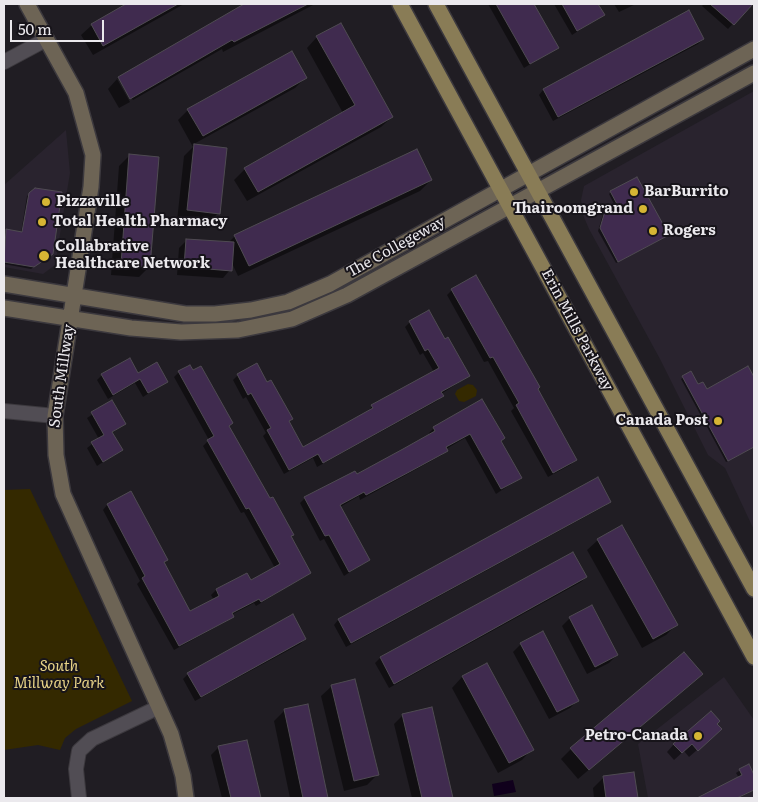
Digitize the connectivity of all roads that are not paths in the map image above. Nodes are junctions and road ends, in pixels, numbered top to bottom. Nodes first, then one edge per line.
1 (27, 4) edge
2 (400, 4) edge
3 (436, 4) edge
4 (47, 39) junction
5 (754, 49) edge
6 (4, 62) edge
7 (754, 73) edge
8 (528, 174) junction
9 (501, 189) junction
10 (538, 192) junction
11 (510, 207) junction
12 (4, 284) edge
13 (73, 295) junction
14 (4, 308) edge
15 (70, 318) junction
16 (4, 410) edge
17 (55, 416) junction
18 (754, 589) edge
19 (754, 657) edge
20 (159, 708) junction
21 (79, 798) edge
22 (186, 798) edge

1 - 4 street, South Millway
2 - 9 main road, Erin Mills Parkway
3 - 8 main road, Erin Mills Parkway
4 - 6 street
4 - 13 street, South Millway
5 - 8 street, The Collegeway
7 - 10 street, The Collegeway
8 - 9 street, The Collegeway
8 - 10 main road, Erin Mills Parkway
9 - 11 main road, Erin Mills Parkway
9 - 13 street, The Collegeway
10 - 11 street, The Collegeway
10 - 18 main road, Erin Mills Parkway
11 - 15 street, The Collegeway
11 - 19 main road, Erin Mills Parkway
12 - 13 street, The Collegeway
13 - 15 street, South Millway
14 - 15 street, The Collegeway
15 - 17 street, South Millway
16 - 17 street
17 - 20 street, South Millway
20 - 21 street
20 - 22 street, South Millway

